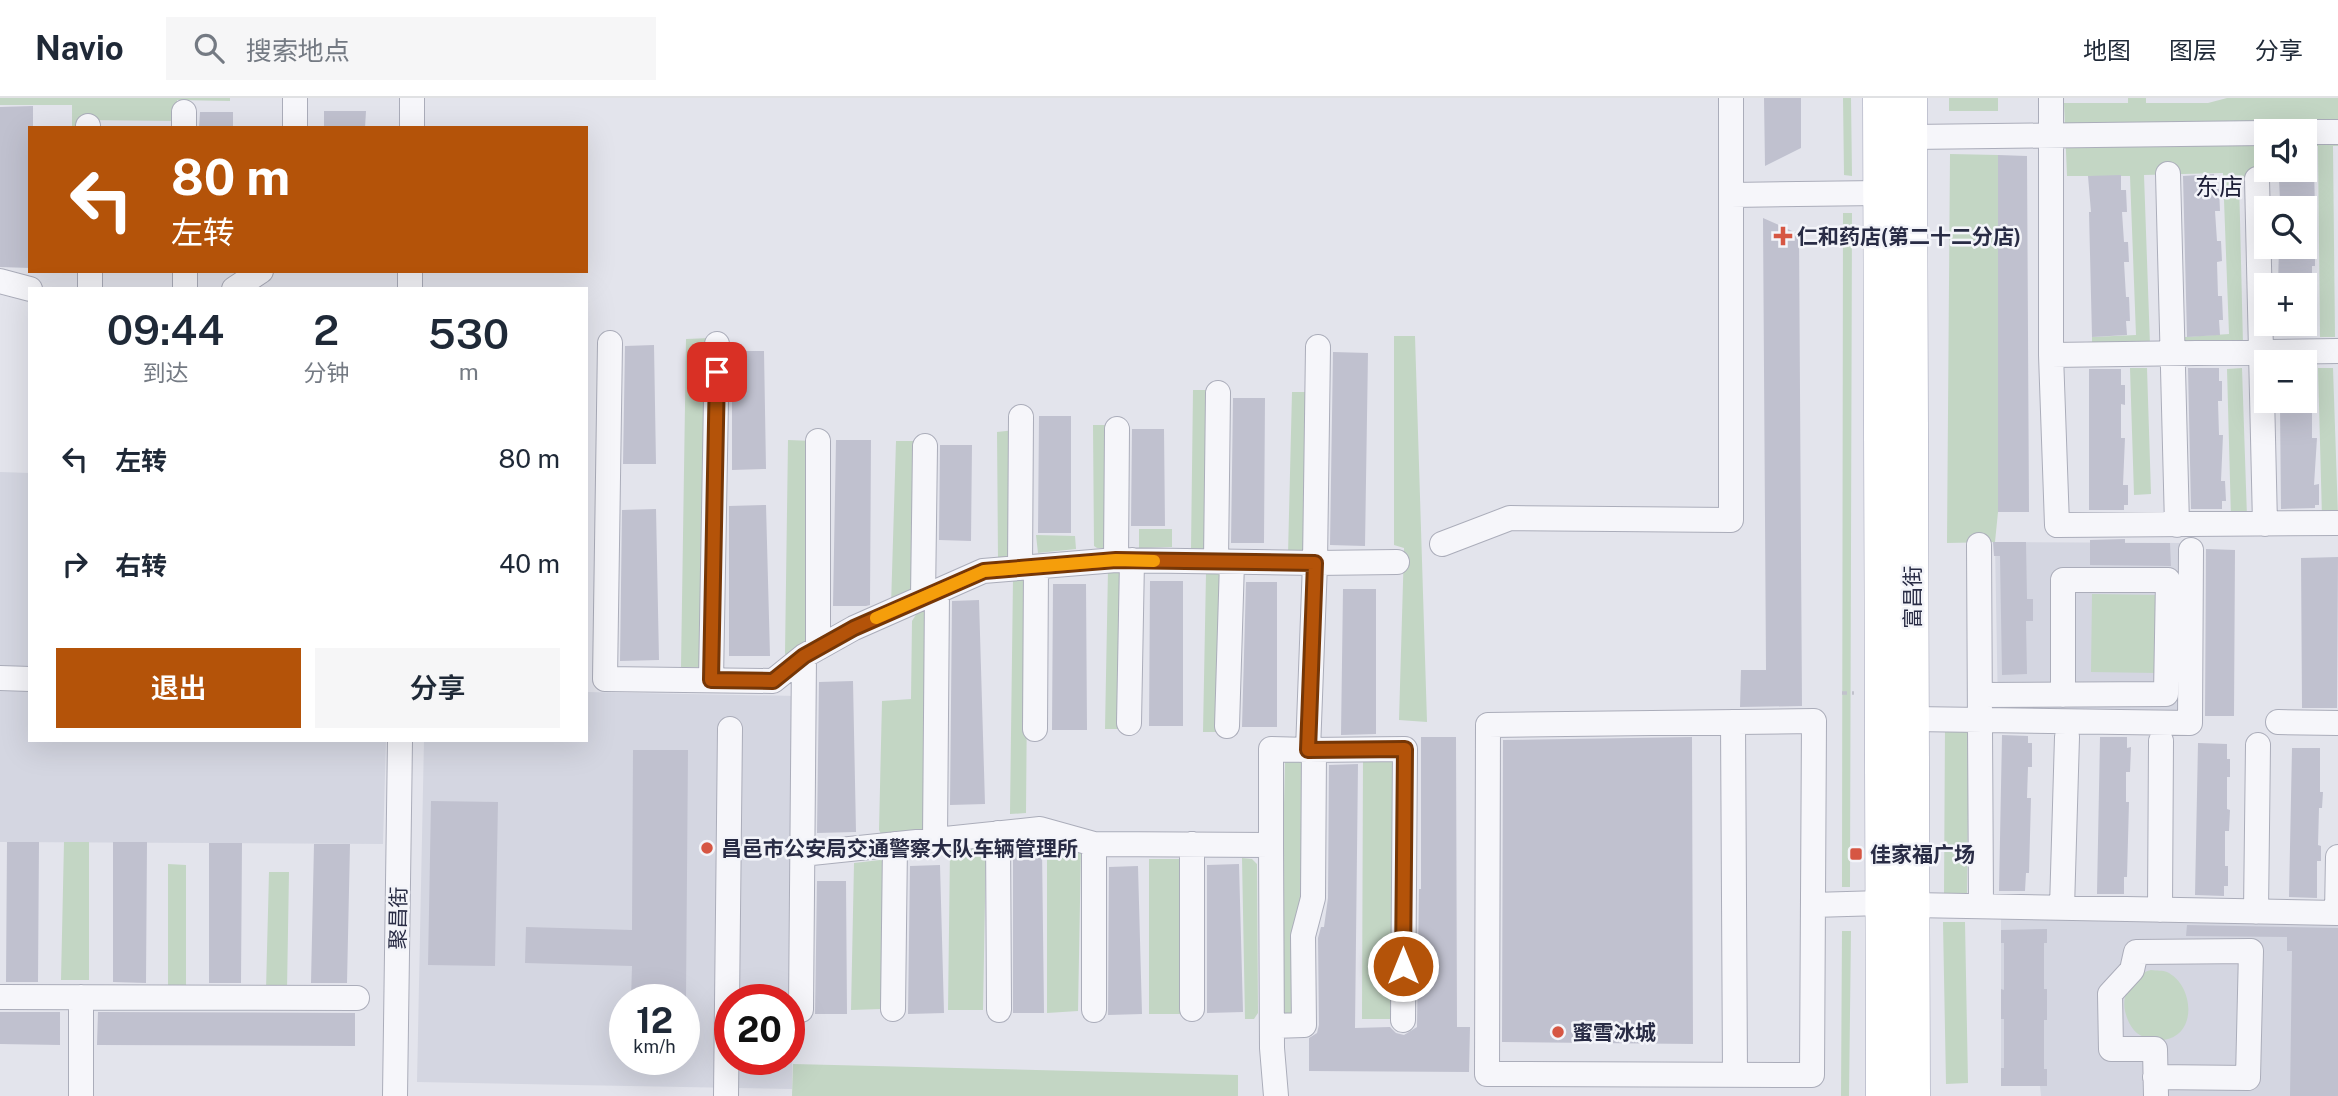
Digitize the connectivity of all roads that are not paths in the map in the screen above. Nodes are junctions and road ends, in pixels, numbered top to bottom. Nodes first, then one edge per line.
1 (295, 98) edge
2 (412, 98) edge
3 (1731, 98) edge
4 (1879, 98) edge
5 (1911, 98) edge
6 (2051, 98) edge
7 (295, 126) edge
8 (412, 126) edge
9 (2317, 132) edge
10 (2338, 132) edge
11 (2254, 133) edge
12 (1911, 137) junction
13 (2051, 137) junction
14 (2168, 174) dead end
15 (2257, 182) edge
16 (1879, 193) junction
17 (1731, 195) junction
18 (258, 273) edge
19 (0, 281) edge
20 (236, 287) edge
21 (28, 288) edge
22 (610, 343) dead end
23 (718, 344) dead end
24 (1318, 347) dead end
25 (2261, 350) edge
26 (2317, 351) edge
27 (2338, 351) edge
28 (2254, 352) edge
29 (2173, 354) junction
30 (2051, 355) junction
31 (1218, 393) dead end
32 (2262, 413) edge
33 (1021, 416) dead end
34 (1117, 429) dead end
35 (818, 441) dead end
36 (925, 446) dead end
37 (2338, 523) edge
38 (2264, 524) junction
39 (2177, 525) junction
40 (1442, 544) dead end
41 (1979, 545) dead end
42 (2191, 550) dead end
43 (1124, 560) junction
44 (1224, 562) junction
45 (1397, 562) dead end
46 (1315, 563) junction
47 (1028, 567) junction
48 (930, 595) junction
49 (811, 652) junction
50 (0, 678) edge
51 (28, 679) edge
52 (711, 680) junction
53 (2063, 695) junction
54 (1980, 707) junction
55 (1913, 719) junction
56 (1733, 722) junction
57 (2278, 722) dead end
58 (1129, 723) dead end
59 (2338, 723) edge
60 (1227, 726) dead end
61 (730, 729) dead end
62 (1035, 729) dead end
63 (2067, 737) dead end
64 (2161, 741) dead end
65 (400, 742) edge
66 (2258, 746) dead end
67 (1311, 750) junction
68 (998, 833) junction
69 (935, 840) junction
70 (895, 844) junction
71 (1094, 844) junction
72 (1192, 844) junction
73 (1270, 845) junction
74 (802, 854) junction
75 (2338, 857) edge
76 (1881, 903) junction
77 (1813, 905) junction
78 (1913, 905) junction
79 (1980, 906) junction
80 (2062, 908) junction
81 (2160, 910) junction
82 (2256, 912) junction
83 (801, 984) edge
84 (0, 997) edge
85 (81, 997) junction
86 (357, 998) dead end
87 (893, 1009) dead end
88 (1192, 1009) dead end
89 (999, 1010) dead end
90 (1094, 1010) dead end
91 (1403, 1020) dead end
92 (1272, 1026) junction
93 (1735, 1075) junction
94 (2155, 1086) edge
95 (81, 1096) edge
96 (395, 1096) edge
97 (726, 1096) edge
98 (1276, 1096) edge
99 (1882, 1096) edge
100 (1914, 1096) edge

1 - 7 street
2 - 8 street
3 - 17 street
4 - 16 main road, 富昌街
5 - 12 main road, 富昌街
6 - 13 street
9 - 10 street
11 - 13 street
12 - 13 street
12 - 55 main road, 富昌街
13 - 30 street
14 - 29 street
15 - 25 street
16 - 17 street
16 - 76 main road, 富昌街
17 - 40 street
18 - 20 street
19 - 21 street
22 - 52 street
23 - 52 street
24 - 46 street
26 - 27 street
28 - 29 street
29 - 30 street
29 - 39 street
30 - 39 street
31 - 44 street
32 - 38 street
33 - 47 street
34 - 43 street
35 - 49 street
36 - 48 street
37 - 38 street
38 - 39 street
41 - 54 street
42 - 54 street
43 - 44 street
43 - 47 street
43 - 58 street
44 - 46 street
44 - 60 street
45 - 46 street
46 - 67 street
47 - 48 street
47 - 62 street
48 - 49 street
48 - 69 street
49 - 52 street
49 - 74 street
50 - 51 street
53 - 53 street
53 - 54 street
54 - 55 street
54 - 79 street
55 - 78 main road, 富昌街
56 - 77 street
56 - 93 street
56 - 93 street
57 - 59 street
61 - 97 street
63 - 80 street
64 - 81 street
65 - 96 street, 聚昌街
66 - 82 street
67 - 73 street
67 - 91 street
67 - 92 street
68 - 69 street
68 - 71 street
68 - 89 street
69 - 70 street
70 - 74 street
70 - 87 street
71 - 72 street
71 - 90 street
72 - 73 street
72 - 88 street
73 - 92 street
74 - 83 street
75 - 82 street
76 - 77 street
76 - 99 main road, 富昌街
77 - 93 street
78 - 79 street
78 - 100 main road, 富昌街
79 - 80 street
80 - 81 street
81 - 82 street
84 - 85 street
85 - 86 street
85 - 95 street
92 - 98 street
94 - 94 street

